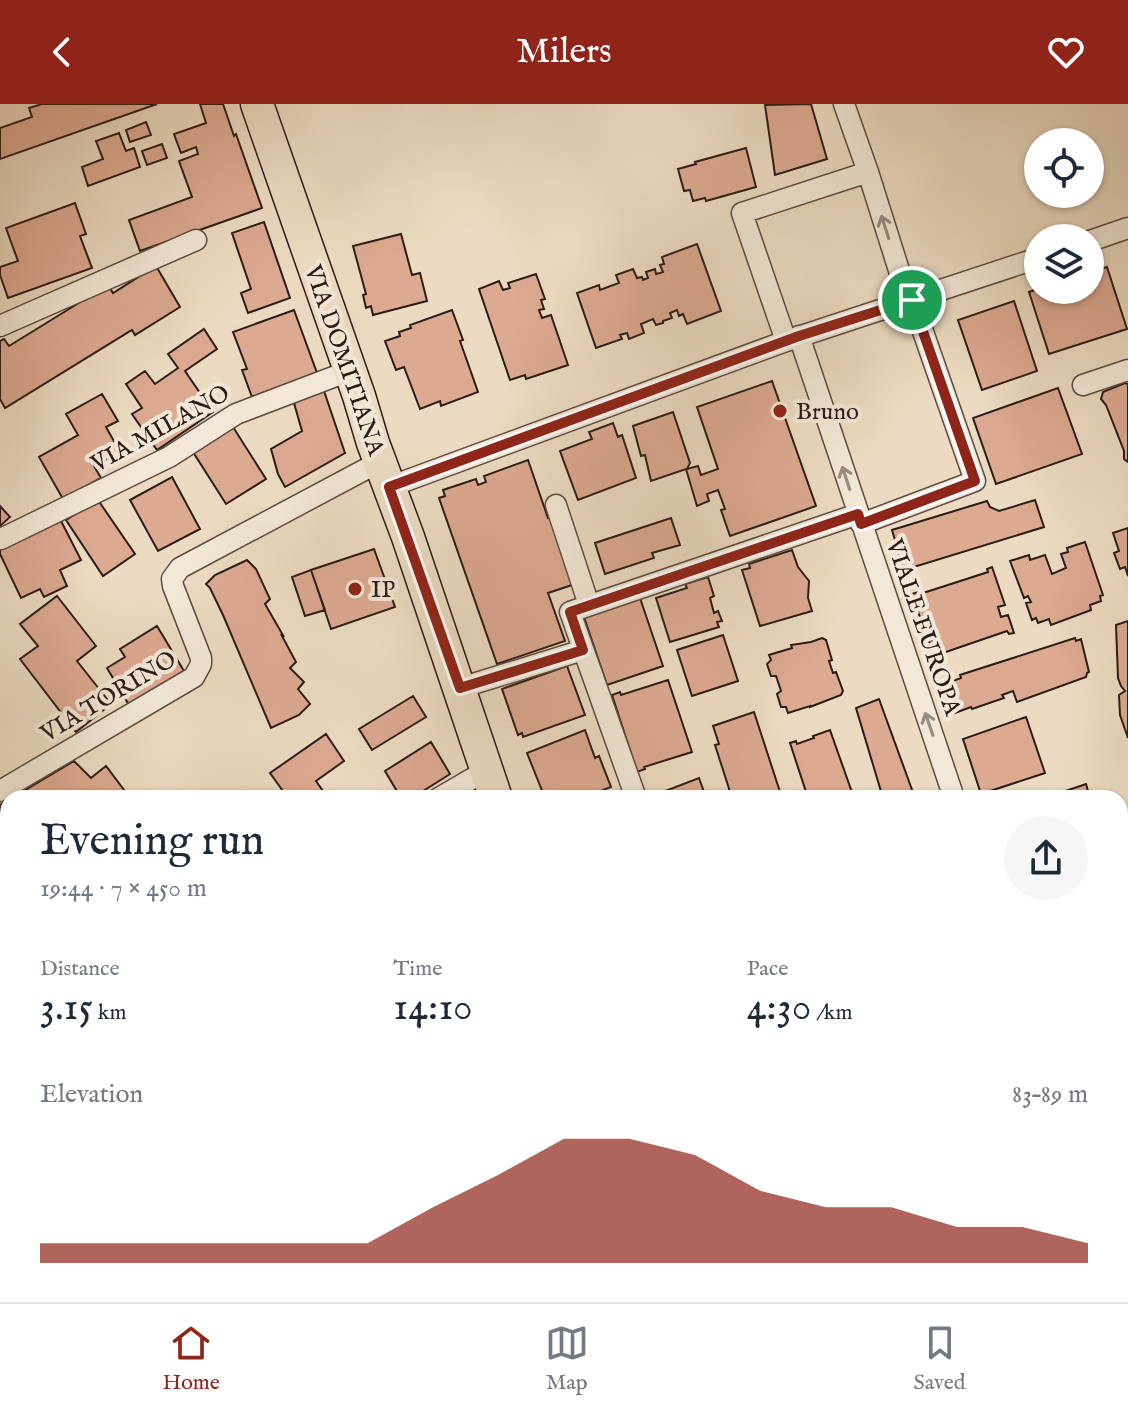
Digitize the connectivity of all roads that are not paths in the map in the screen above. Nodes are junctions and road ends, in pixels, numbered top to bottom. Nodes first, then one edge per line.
1 (257, 104) edge
2 (844, 104) edge
3 (868, 172) junction
4 (1128, 228) edge
5 (1104, 236) edge
6 (196, 240) dead end
7 (1024, 263) edge
8 (910, 301) junction
9 (0, 326) edge
10 (792, 338) junction
11 (1128, 370) edge
12 (349, 371) junction
13 (1083, 385) dead end
14 (385, 474) junction
15 (556, 505) dead end
16 (860, 519) junction
17 (1, 539) edge
18 (589, 605) junction
19 (583, 650) junction
20 (460, 688) junction
21 (492, 784) edge
22 (2, 790) edge
23 (469, 790) edge
24 (633, 790) edge
25 (951, 790) edge

1 - 12 main road, VIA DOMITIANA
2 - 3 street
8 -> 3 street
3 - 10 street, VIALE EUROPA
4 - 5 street
6 - 9 street
7 - 8 street, VIA TORINO
8 - 10 street, VIA TORINO
8 - 16 street
10 - 14 street, VIA TORINO
16 -> 10 street, VIALE EUROPA
11 - 13 street
12 - 14 main road, VIA DOMITIANA
12 - 17 street, VIA MILANO
14 - 20 main road, VIA DOMITIANA
14 - 22 street, VIA TORINO
15 - 18 street
16 - 18 street
25 -> 16 street, VIALE EUROPA
18 - 19 street
19 - 20 street
19 - 24 street
20 - 21 main road, VIA DOMITIANA
21 - 23 street

